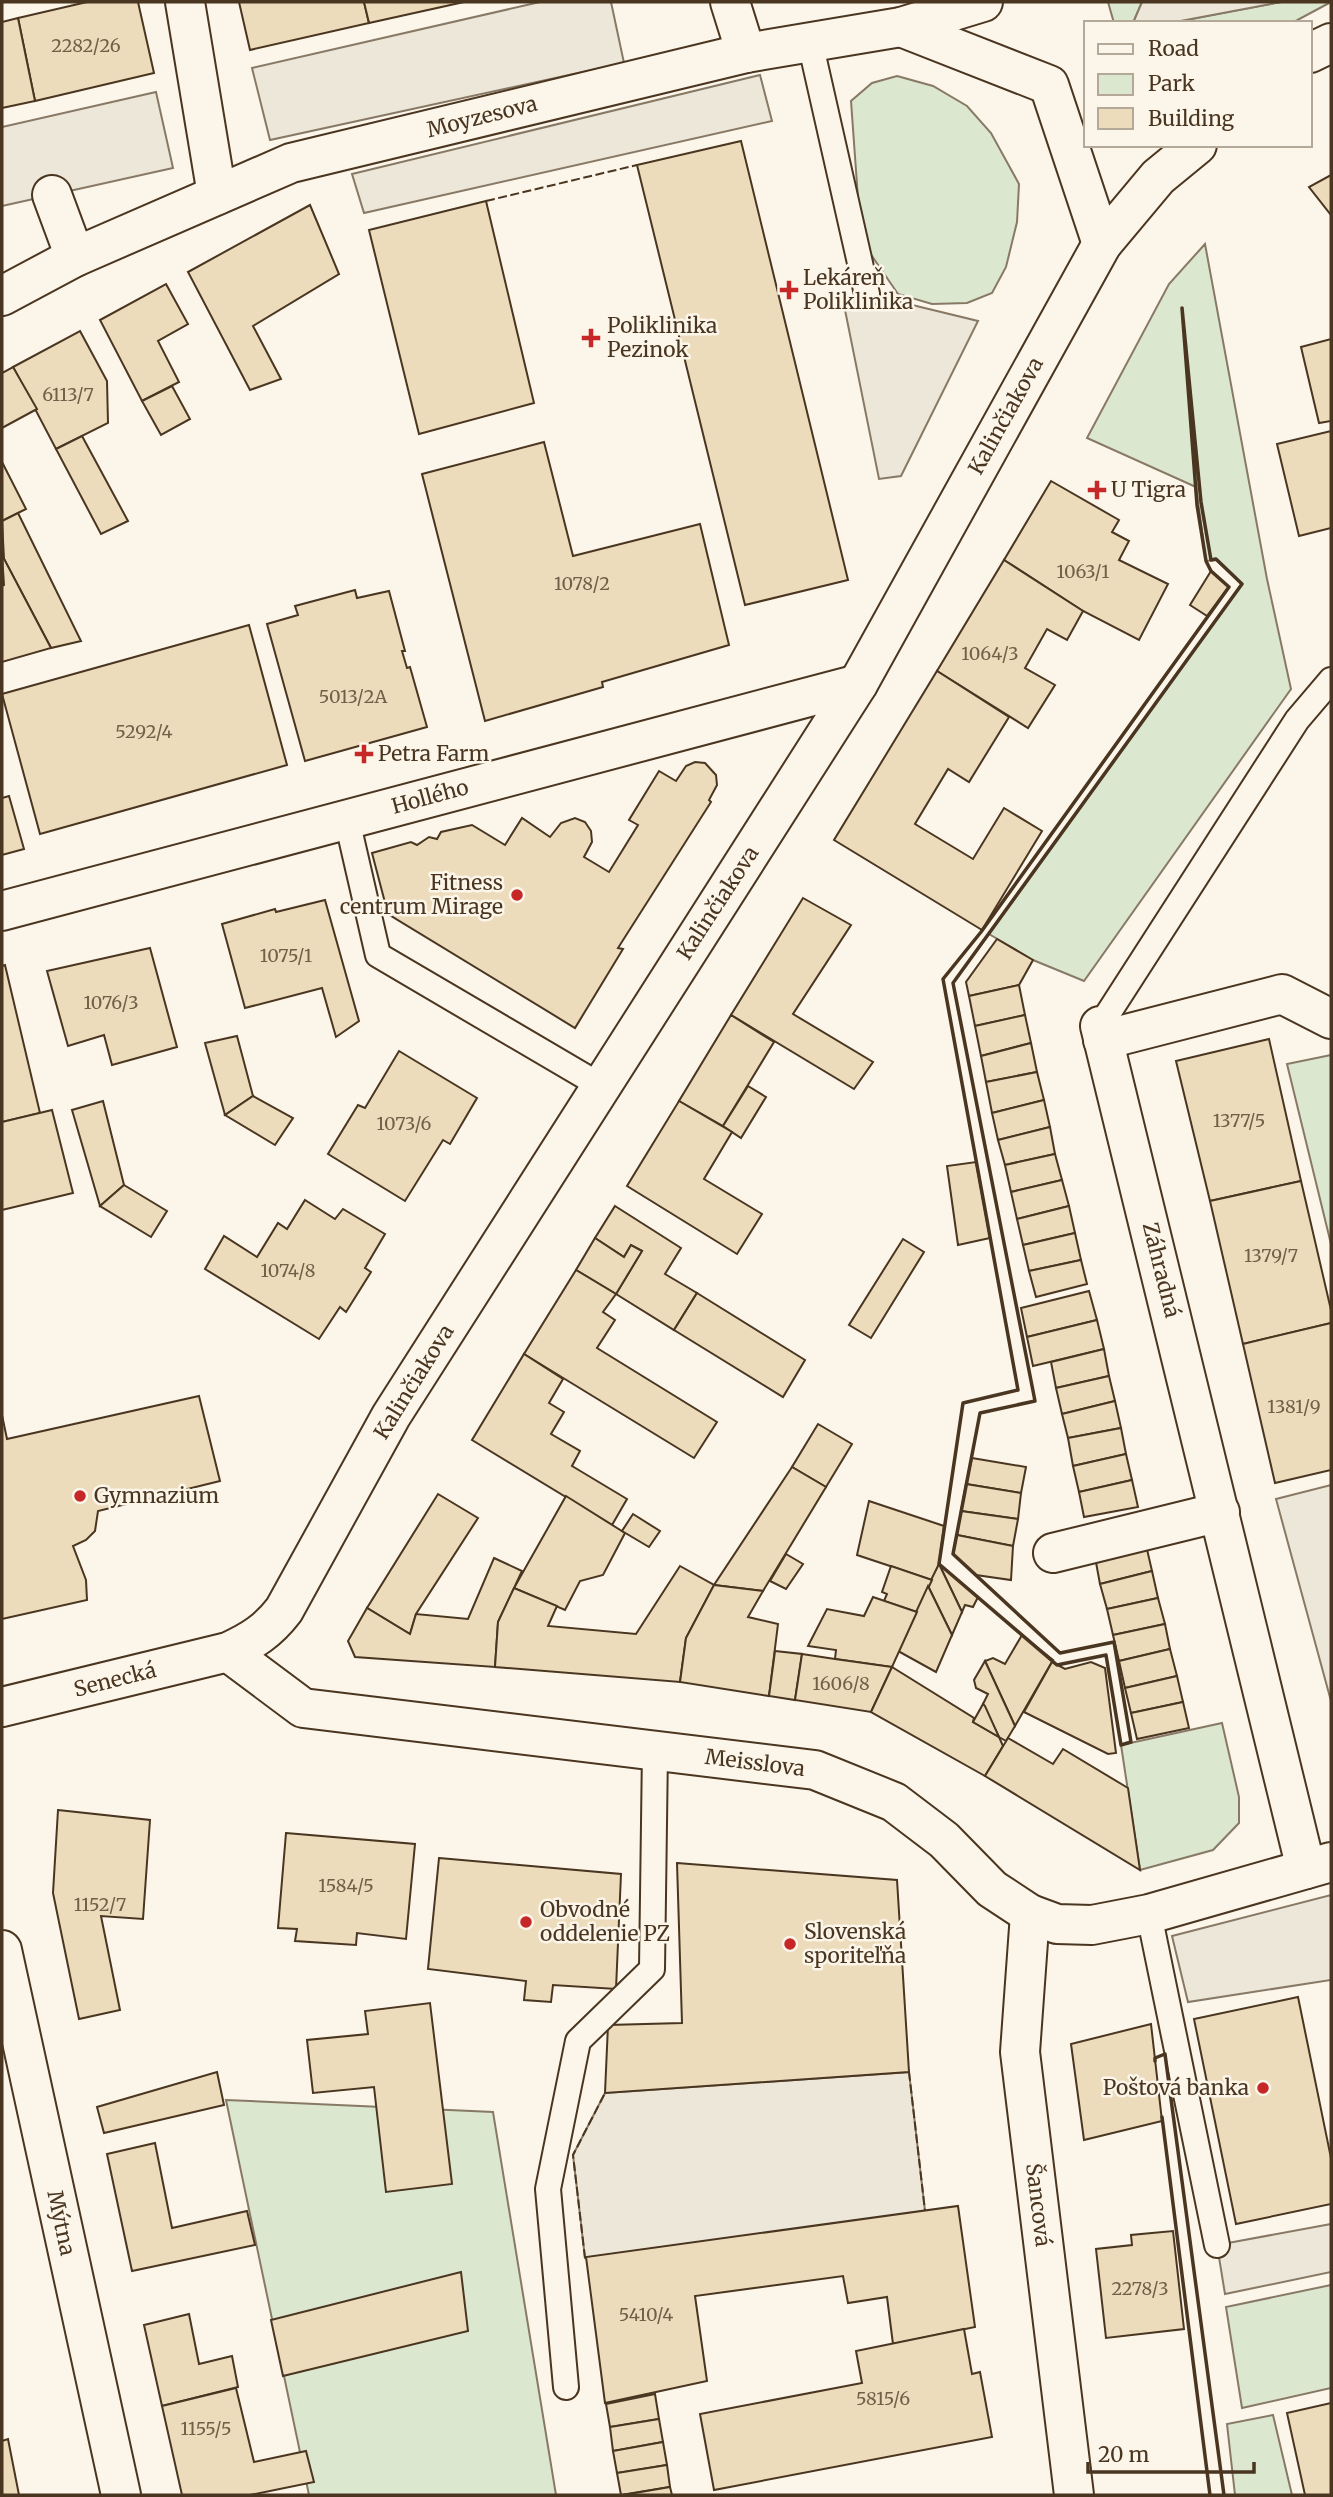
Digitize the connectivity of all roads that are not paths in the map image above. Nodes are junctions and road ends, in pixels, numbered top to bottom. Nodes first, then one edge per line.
1 (185, 2) edge
2 (730, 2) edge
3 (983, 2) edge
4 (901, 27) junction
5 (810, 43) junction
6 (1331, 43) edge
7 (1312, 52) edge
8 (746, 53) junction
9 (1194, 147) edge
10 (52, 195) dead end
11 (217, 195) junction
12 (1102, 244) junction
13 (75, 257) junction
14 (867, 294) dead end
15 (2, 296) edge
16 (1331, 680) edge
17 (858, 684) junction
18 (347, 820) junction
19 (2, 911) edge
20 (1331, 1019) edge
21 (1102, 1033) junction
22 (601, 1086) junction
23 (1220, 1512) junction
24 (1053, 1553) dead end
25 (228, 1652) junction
26 (2, 1707) edge
27 (655, 1750) junction
28 (1319, 1865) edge
29 (1030, 1914) junction
30 (1149, 1914) junction
31 (2, 1950) edge
32 (1217, 2245) dead end
33 (566, 2387) dead end
34 (121, 2495) edge
35 (1073, 2495) edge

1 - 11 street
2 - 8 street
3 - 4 street, Moyzesova
4 - 5 street, Moyzesova
4 - 12 street
5 - 8 street, Moyzesova
5 - 14 lane
6 - 7 street
8 - 11 street, Moyzesova
9 - 12 street, Kalinčiakova
10 - 13 street
11 - 13 street, Moyzesova
12 - 17 street, Kalinčiakova
13 - 15 street, Moyzesova
16 - 21 lane
17 - 18 street, Hollého
17 - 22 street, Kalinčiakova
18 - 19 street, Hollého
18 - 22 lane
20 - 21 street
21 - 23 street, Záhradná
22 - 25 street, Kalinčiakova
23 - 24 street
23 - 28 street, Záhradná
25 - 26 street, Senecká
25 - 27 street, Meisslova
27 - 29 street, Meisslova
27 - 33 lane
28 - 30 street, Meisslova
29 - 30 street, Meisslova
29 - 35 street, Šancová
30 - 32 lane
31 - 34 street, Mýtna

